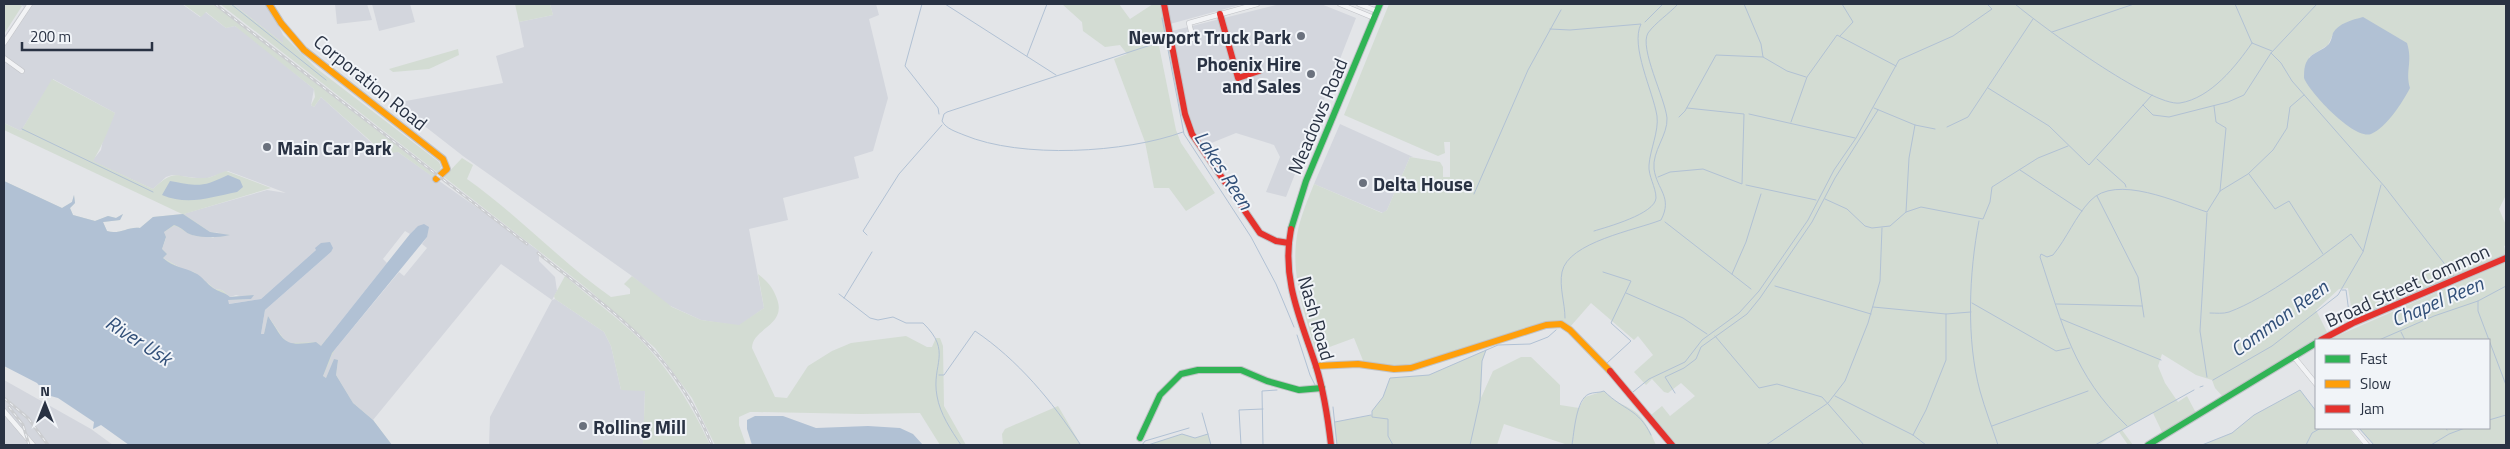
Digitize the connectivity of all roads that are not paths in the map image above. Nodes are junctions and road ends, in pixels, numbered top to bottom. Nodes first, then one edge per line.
1 (30, 4) edge
2 (269, 4) edge
3 (1164, 4) edge
4 (1257, 4) edge
5 (1340, 4) edge
6 (1359, 4) edge
7 (1380, 4) edge
8 (1377, 11) junction
9 (1220, 14) junction
10 (1374, 18) junction
11 (1193, 39) dead end
12 (4, 43) edge
13 (4, 58) edge
14 (22, 71) dead end
15 (1259, 71) dead end
16 (436, 179) dead end
17 (1289, 243) junction
18 (2506, 258) edge
19 (2323, 339) edge
20 (2315, 344) edge
21 (2294, 357) junction
22 (1316, 366) junction
23 (2315, 383) edge
24 (1322, 388) junction
25 (4, 412) edge
26 (2354, 429) edge
27 (1140, 438) dead end
28 (33, 445) edge
29 (1331, 445) edge
30 (1672, 445) edge
31 (2148, 445) edge
32 (2367, 445) edge

1 - 12 street
2 - 16 street, Corporation Road
3 - 17 street
4 - 9 street
5 - 10 street
6 - 8 street
7 - 8 street, Meadows Road
8 - 10 street, Meadows Road
9 - 11 street
9 - 15 street
10 - 17 street, Meadows Road
13 - 14 street
17 - 22 street, Nash Road
18 - 19 street, Broad Street Common
20 - 21 street, Broad Street Common
21 - 23 street
21 - 31 street, Broad Street Common
22 - 24 street, Nash Road
22 - 30 street
24 - 27 street
24 - 29 street, Nash Road
25 - 28 street
26 - 32 street

